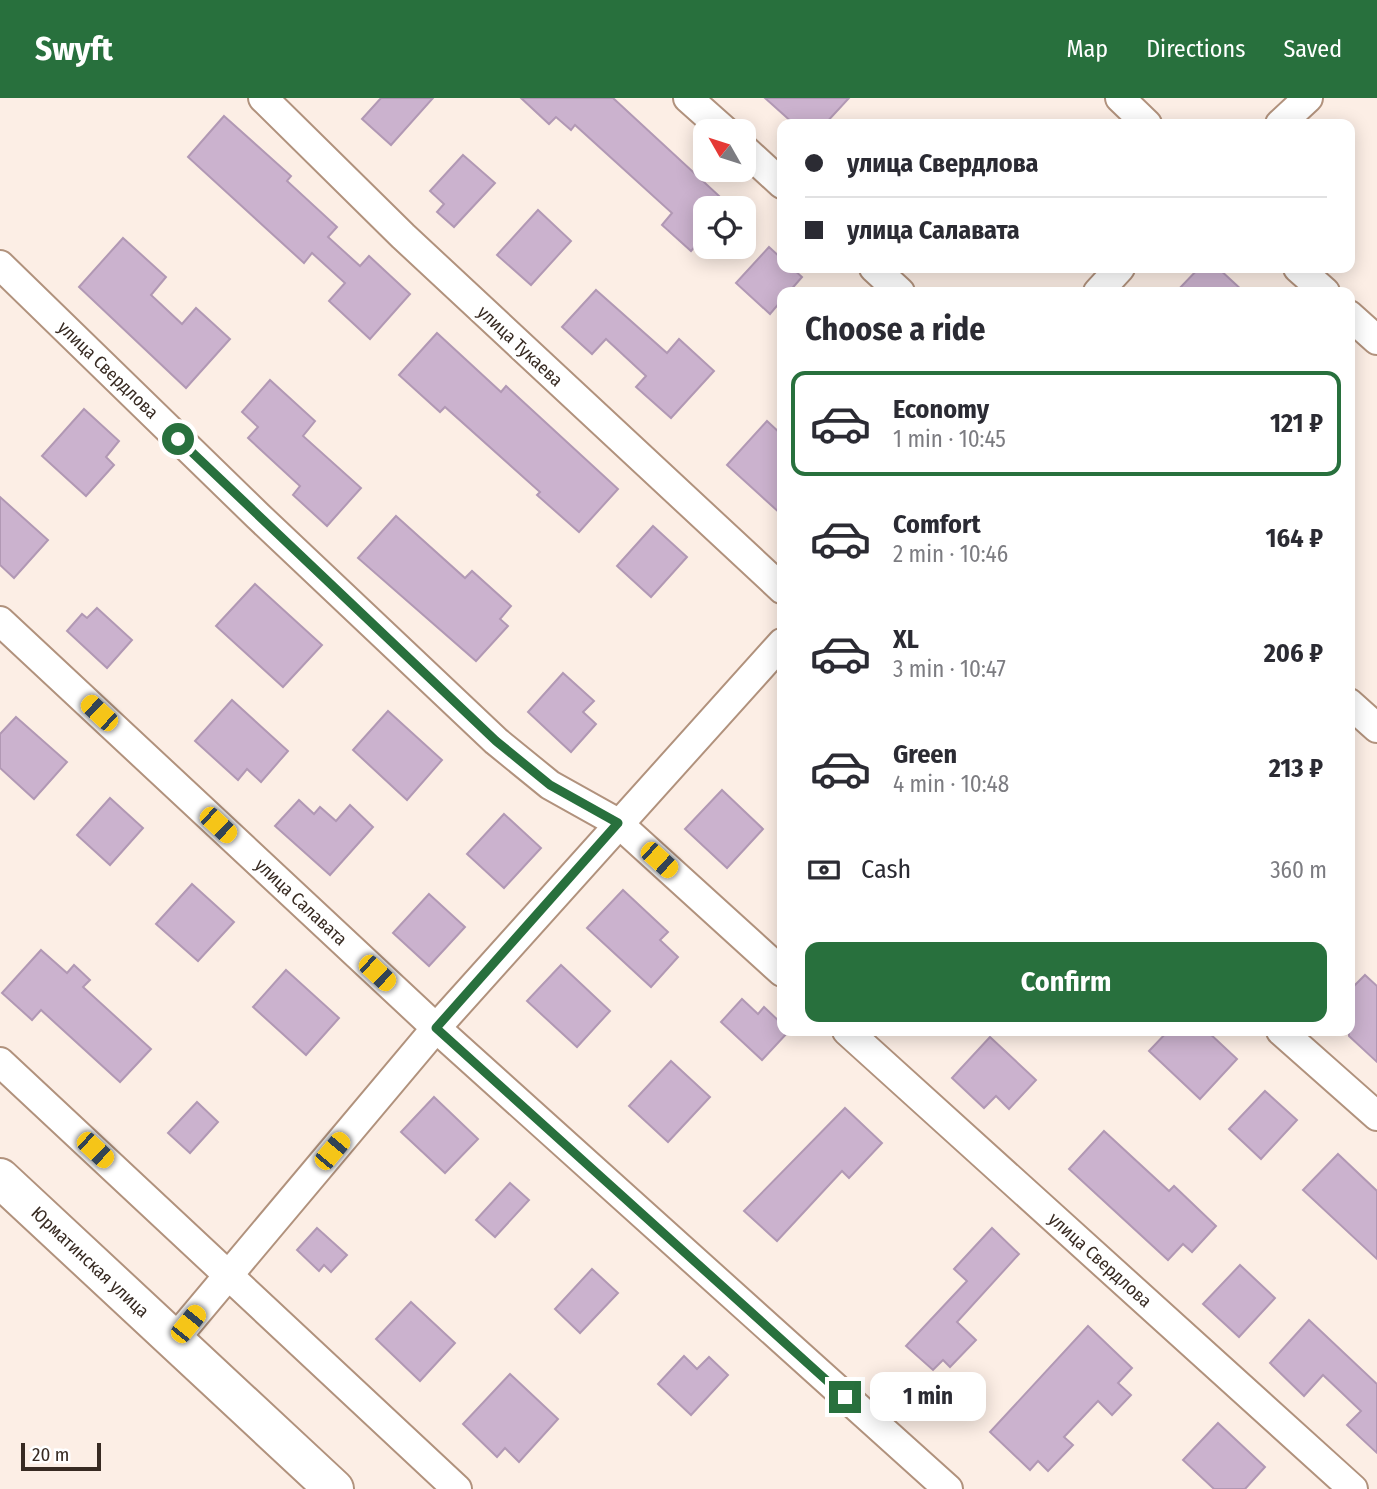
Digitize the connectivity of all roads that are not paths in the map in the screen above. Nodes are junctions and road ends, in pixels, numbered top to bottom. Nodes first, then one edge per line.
1 (263, 98) edge
2 (688, 98) edge
3 (1121, 98) edge
4 (1307, 98) edge
5 (712, 119) edge
6 (1142, 119) edge
7 (1285, 119) edge
8 (756, 160) edge
9 (777, 179) edge
10 (0, 265) edge
11 (879, 273) edge
12 (1115, 273) edge
13 (1304, 273) edge
14 (895, 287) edge
15 (1103, 287) edge
16 (1319, 287) edge
17 (1355, 320) edge
18 (1377, 340) edge
19 (777, 584) edge
20 (0, 621) edge
21 (777, 648) edge
22 (1355, 708) edge
23 (1377, 728) edge
24 (618, 823) junction
25 (777, 967) edge
26 (436, 1028) junction
27 (853, 1036) edge
28 (1287, 1036) edge
29 (0, 1062) edge
30 (1377, 1116) edge
31 (0, 1178) edge
32 (229, 1273) junction
33 (174, 1340) junction
34 (334, 1489) edge
35 (457, 1489) edge
36 (948, 1489) edge
37 (1353, 1489) edge

1 - 19 street, улица Тукаева
2 - 5 street
3 - 6 street
4 - 7 street
8 - 9 street
10 - 24 street, улица Свердлова
11 - 14 street
12 - 15 street
13 - 16 street
17 - 18 street
20 - 26 street, улица Салавата
21 - 24 street
22 - 23 street
24 - 25 street, улица Свердлова
24 - 26 street
26 - 32 street
26 - 36 street, улица Салавата
27 - 37 street, улица Свердлова
28 - 30 street
29 - 32 street
31 - 33 main road, Юрматинская улица
32 - 33 street
32 - 35 street
33 - 34 main road, Юрматинская улица

